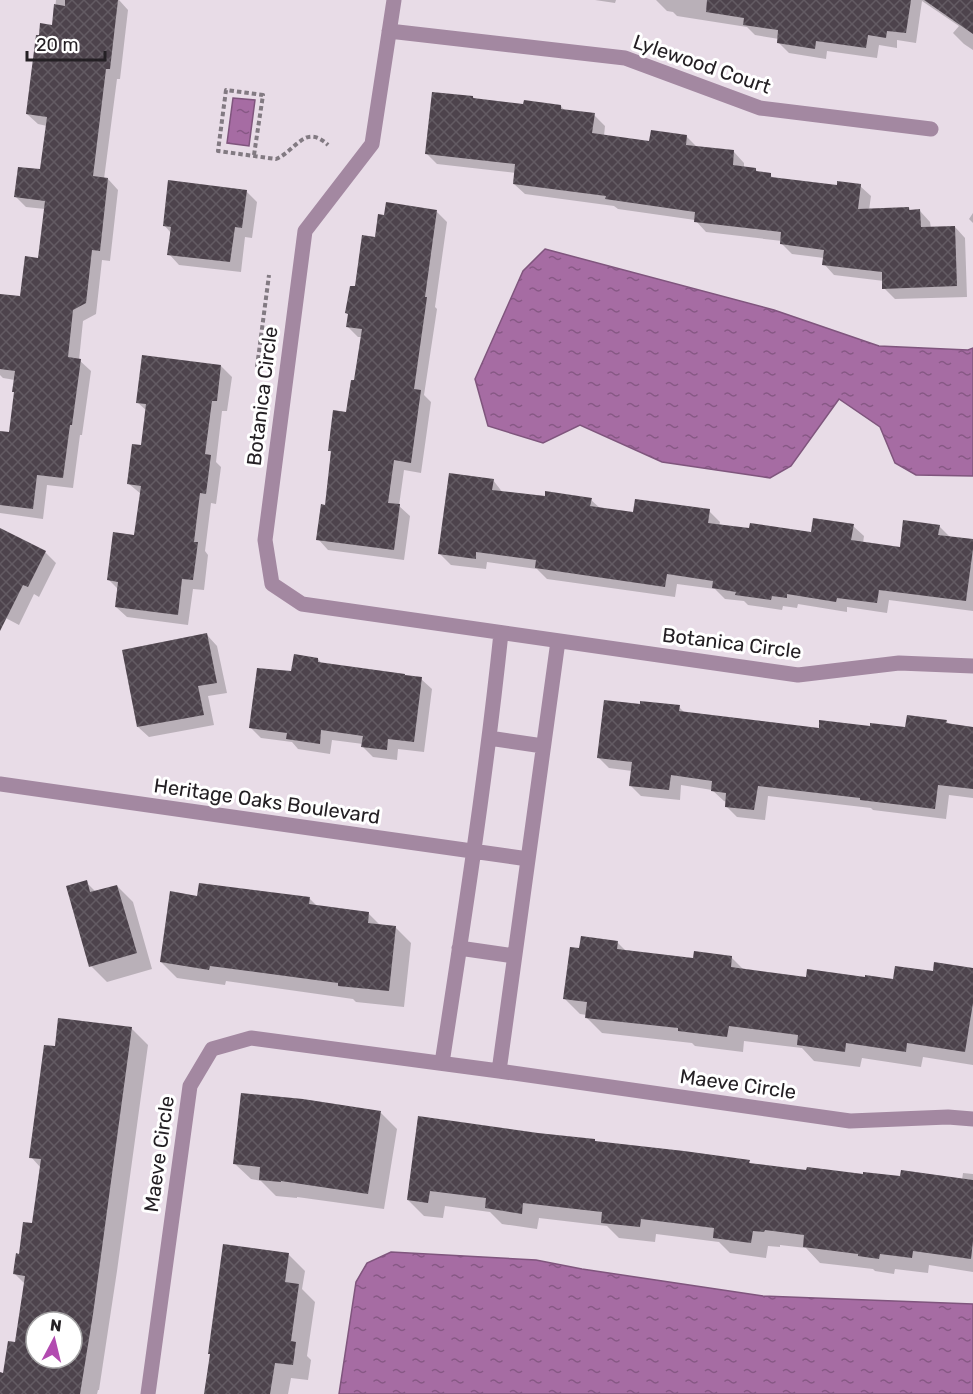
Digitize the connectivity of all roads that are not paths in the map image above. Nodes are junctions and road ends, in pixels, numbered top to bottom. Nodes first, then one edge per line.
1 (394, 0) edge
2 (389, 31) junction
3 (931, 129) dead end
4 (501, 633) junction
5 (558, 641) junction
6 (973, 666) edge
7 (489, 738) junction
8 (543, 746) junction
9 (0, 784) edge
10 (474, 851) junction
11 (528, 859) junction
12 (459, 948) junction
13 (514, 956) junction
14 (442, 1063) junction
15 (499, 1071) junction
16 (973, 1119) edge
17 (148, 1394) edge

1 - 2 street, Botanica Circle
2 - 3 street, Lylewood Court
2 - 4 street, Botanica Circle
4 - 5 street, Botanica Circle
4 - 7 street
5 - 6 street, Botanica Circle
5 - 8 street
7 - 8 street
7 - 10 street
8 - 11 street
9 - 10 street, Heritage Oaks Boulevard
10 - 11 street, Heritage Oaks Boulevard
10 - 12 street
11 - 13 street
12 - 13 street
12 - 14 street
13 - 15 street
14 - 15 street, Maeve Circle
14 - 17 street, Maeve Circle
15 - 16 street, Maeve Circle

